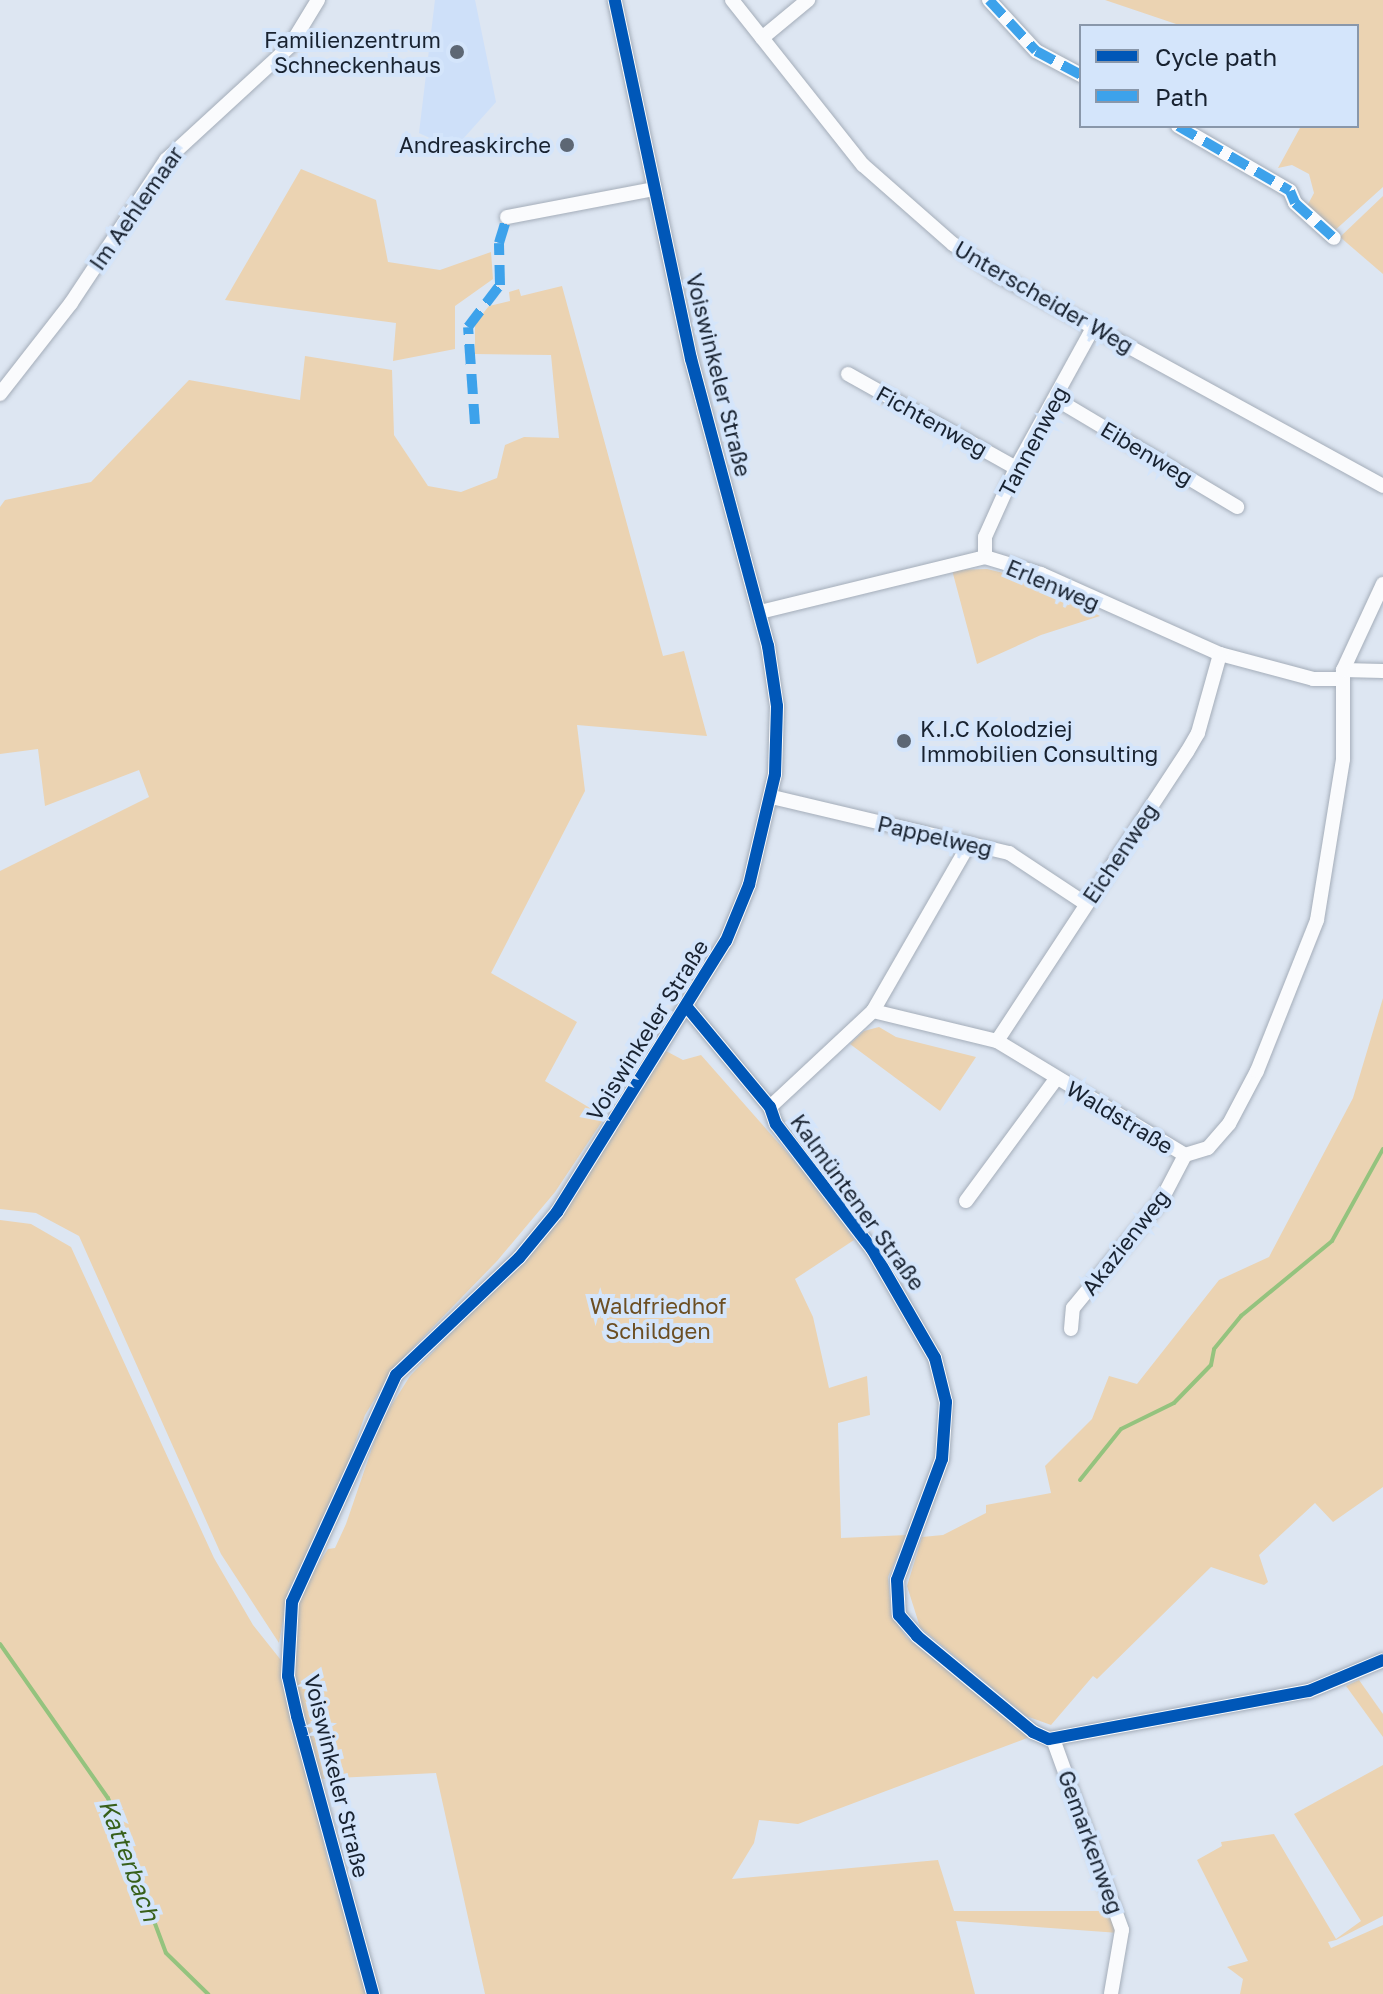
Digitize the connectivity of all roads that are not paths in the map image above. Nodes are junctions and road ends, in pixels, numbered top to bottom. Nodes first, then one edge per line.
1 (318, 0) edge
2 (615, 0) edge
3 (732, 0) edge
4 (808, 0) edge
5 (989, 0) edge
6 (762, 38) junction
7 (1079, 74) edge
8 (1181, 128) edge
9 (654, 189) junction
10 (507, 217) dead end
11 (1334, 238) dead end
12 (1093, 328) junction
13 (848, 374) dead end
14 (0, 394) edge
15 (1056, 399) junction
16 (1016, 468) junction
17 (1383, 486) edge
18 (1237, 507) dead end
19 (985, 557) junction
20 (1383, 584) edge
21 (760, 612) junction
22 (1220, 654) junction
23 (1383, 671) edge
24 (1343, 675) junction
25 (772, 797) junction
26 (969, 844) junction
27 (1086, 904) junction
28 (686, 1006) junction
29 (873, 1011) junction
30 (997, 1041) junction
31 (1056, 1079) junction
32 (770, 1107) junction
33 (1185, 1155) junction
34 (966, 1201) dead end
35 (1071, 1329) dead end
36 (1383, 1660) edge
37 (1053, 1739) junction
38 (373, 1994) edge
39 (1111, 1994) edge

1 - 14 street, Im Aehlemaar
2 - 9 street, Voiswinkeler Straße
3 - 6 street, Unterscheider Weg
4 - 6 street
5 - 7 street
6 - 12 street, Unterscheider Weg
8 - 11 street
9 - 10 street
9 - 21 street, Voiswinkeler Straße
12 - 15 street, Tannenweg
12 - 17 street, Unterscheider Weg
13 - 16 street, Fichtenweg
15 - 16 street, Tannenweg
15 - 18 street, Eibenweg
16 - 19 street, Tannenweg
19 - 21 street, Erlenweg
19 - 22 street, Erlenweg
20 - 24 street, Waldstraße
21 - 25 street, Voiswinkeler Straße
22 - 24 street, Erlenweg
22 - 27 street, Eichenweg
23 - 24 street
24 - 33 street, Waldstraße
25 - 26 street, Pappelweg
25 - 28 street, Voiswinkeler Straße
26 - 27 street, Pappelweg
26 - 29 street
27 - 30 street, Eichenweg
28 - 32 street, Kalmüntener Straße
28 - 38 street, Voiswinkeler Straße
29 - 30 street, Waldstraße
29 - 32 street
30 - 31 street, Waldstraße
31 - 33 street, Waldstraße
31 - 34 street
32 - 37 street, Kalmüntener Straße
33 - 35 street, Akazienweg
36 - 37 street
37 - 39 street, Gemarkenweg

